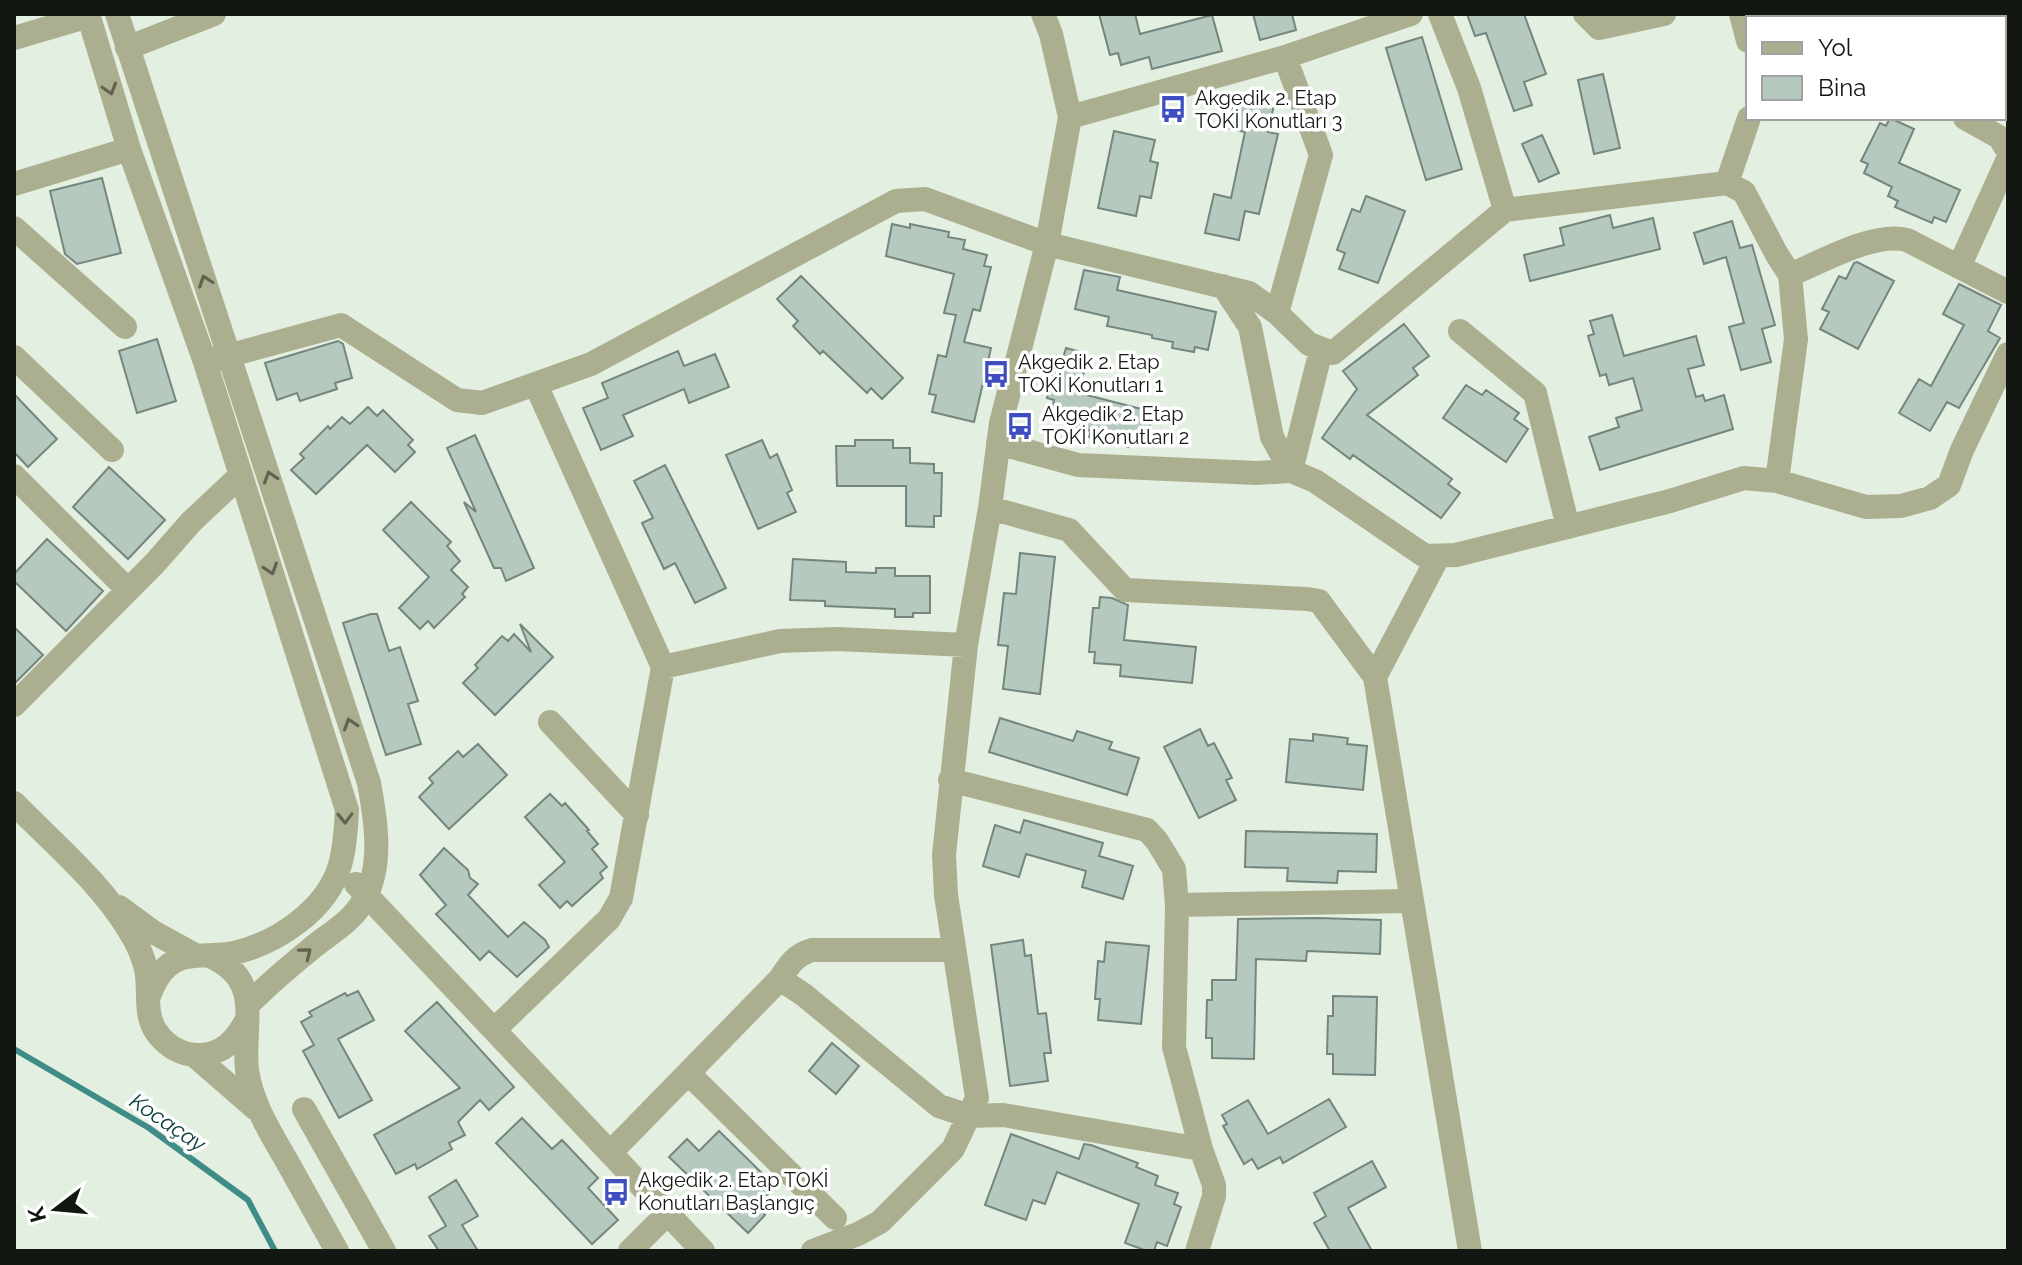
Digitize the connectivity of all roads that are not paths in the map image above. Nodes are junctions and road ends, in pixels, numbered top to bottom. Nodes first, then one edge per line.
1 (117, 14) edge
2 (214, 14) edge
3 (1023, 14) edge
4 (1440, 14) edge
5 (1585, 14) edge
6 (1664, 14) edge
7 (88, 15) edge
8 (1397, 16) edge
9 (1047, 24) edge
10 (14, 38) edge
11 (127, 48) junction
12 (1285, 57) junction
13 (1070, 117) junction
14 (1748, 120) edge
15 (1969, 120) edge
16 (129, 149) junction
17 (2008, 151) edge
18 (2008, 159) edge
19 (1727, 183) junction
20 (14, 184) edge
21 (1505, 210) junction
22 (14, 228) edge
23 (1047, 244) junction
24 (1959, 267) junction
25 (1790, 275) junction
26 (1223, 286) junction
27 (2008, 292) edge
28 (1277, 313) junction
29 (125, 327) dead end
30 (1460, 331) dead end
31 (1321, 350) junction
32 (2008, 354) edge
33 (230, 355) junction
34 (14, 357) edge
35 (205, 362) junction
36 (536, 385) junction
37 (998, 443) junction
38 (112, 450) dead end
39 (1291, 471) junction
40 (241, 475) junction
41 (14, 476) edge
42 (1777, 481) junction
43 (990, 508) junction
44 (1568, 527) junction
45 (1438, 557) junction
46 (128, 590) junction
47 (966, 645) junction
48 (663, 667) junction
49 (1375, 677) junction
50 (14, 705) edge
51 (550, 722) dead end
52 (950, 780) junction
53 (14, 803) edge
54 (637, 815) junction
55 (339, 869) junction
56 (366, 893) junction
57 (107, 899) junction
58 (1410, 901) junction
59 (1177, 905) junction
60 (954, 950) junction
61 (204, 956) junction
62 (780, 979) junction
63 (149, 996) junction
64 (247, 1013) junction
65 (494, 1030) junction
66 (195, 1056) junction
67 (689, 1074) junction
68 (304, 1109) dead end
69 (258, 1111) junction
70 (969, 1116) junction
71 (1201, 1149) junction
72 (610, 1153) junction
73 (667, 1214) junction
74 (835, 1218) dead end
75 (1199, 1250) edge
76 (337, 1251) edge
77 (384, 1251) edge
78 (630, 1251) edge
79 (703, 1251) edge
80 (813, 1251) edge
81 (1470, 1251) edge

1 - 11 street
2 - 11 street
3 - 9 street
4 - 21 street
5 - 6 street
7 - 10 street
7 -> 16 street
8 - 12 street
9 - 13 street
33 -> 11 street
12 - 13 street
12 - 28 street
13 - 23 street
14 - 19 street
15 - 17 street
16 - 20 street
16 - 35 street
18 - 24 street
19 - 21 street
19 - 25 street
21 - 31 street
22 - 29 street
23 - 26 street
23 - 36 street
23 - 37 street
24 - 25 street
24 - 27 street
25 - 42 street
26 - 28 street
26 - 39 street
28 - 31 street
30 - 44 street
31 - 39 street
32 - 42 street
33 - 35 street
33 - 36 street
56 -> 33 street
34 - 38 street
35 - 40 street
36 - 48 street
37 - 39 street
37 - 43 street
39 - 45 street
40 - 46 street
40 -> 55 street
41 - 46 street
42 - 44 street
43 - 47 street
43 - 49 street
44 - 45 street
45 - 49 street
46 - 50 street
47 - 48 street
47 - 52 street
48 - 54 street
49 - 58 street
51 - 54 street
52 - 59 street
52 - 60 street
53 - 57 street
54 - 65 street
55 - 56 street
55 - 61 street
64 -> 56 street
56 - 65 street
57 - 61 street
57 - 63 street
58 - 59 street
58 - 81 street
59 - 71 street
60 - 62 street
60 - 70 street
61 - 63 street
61 - 64 street
62 - 67 street
62 - 70 street
63 - 66 street
64 - 66 street
64 - 69 street
65 - 72 street
66 - 69 street
67 - 72 street
67 - 74 street
68 - 77 street
69 - 76 street
70 - 71 street
70 - 80 street
71 - 75 street
72 - 73 street
73 - 78 street
73 - 79 street

